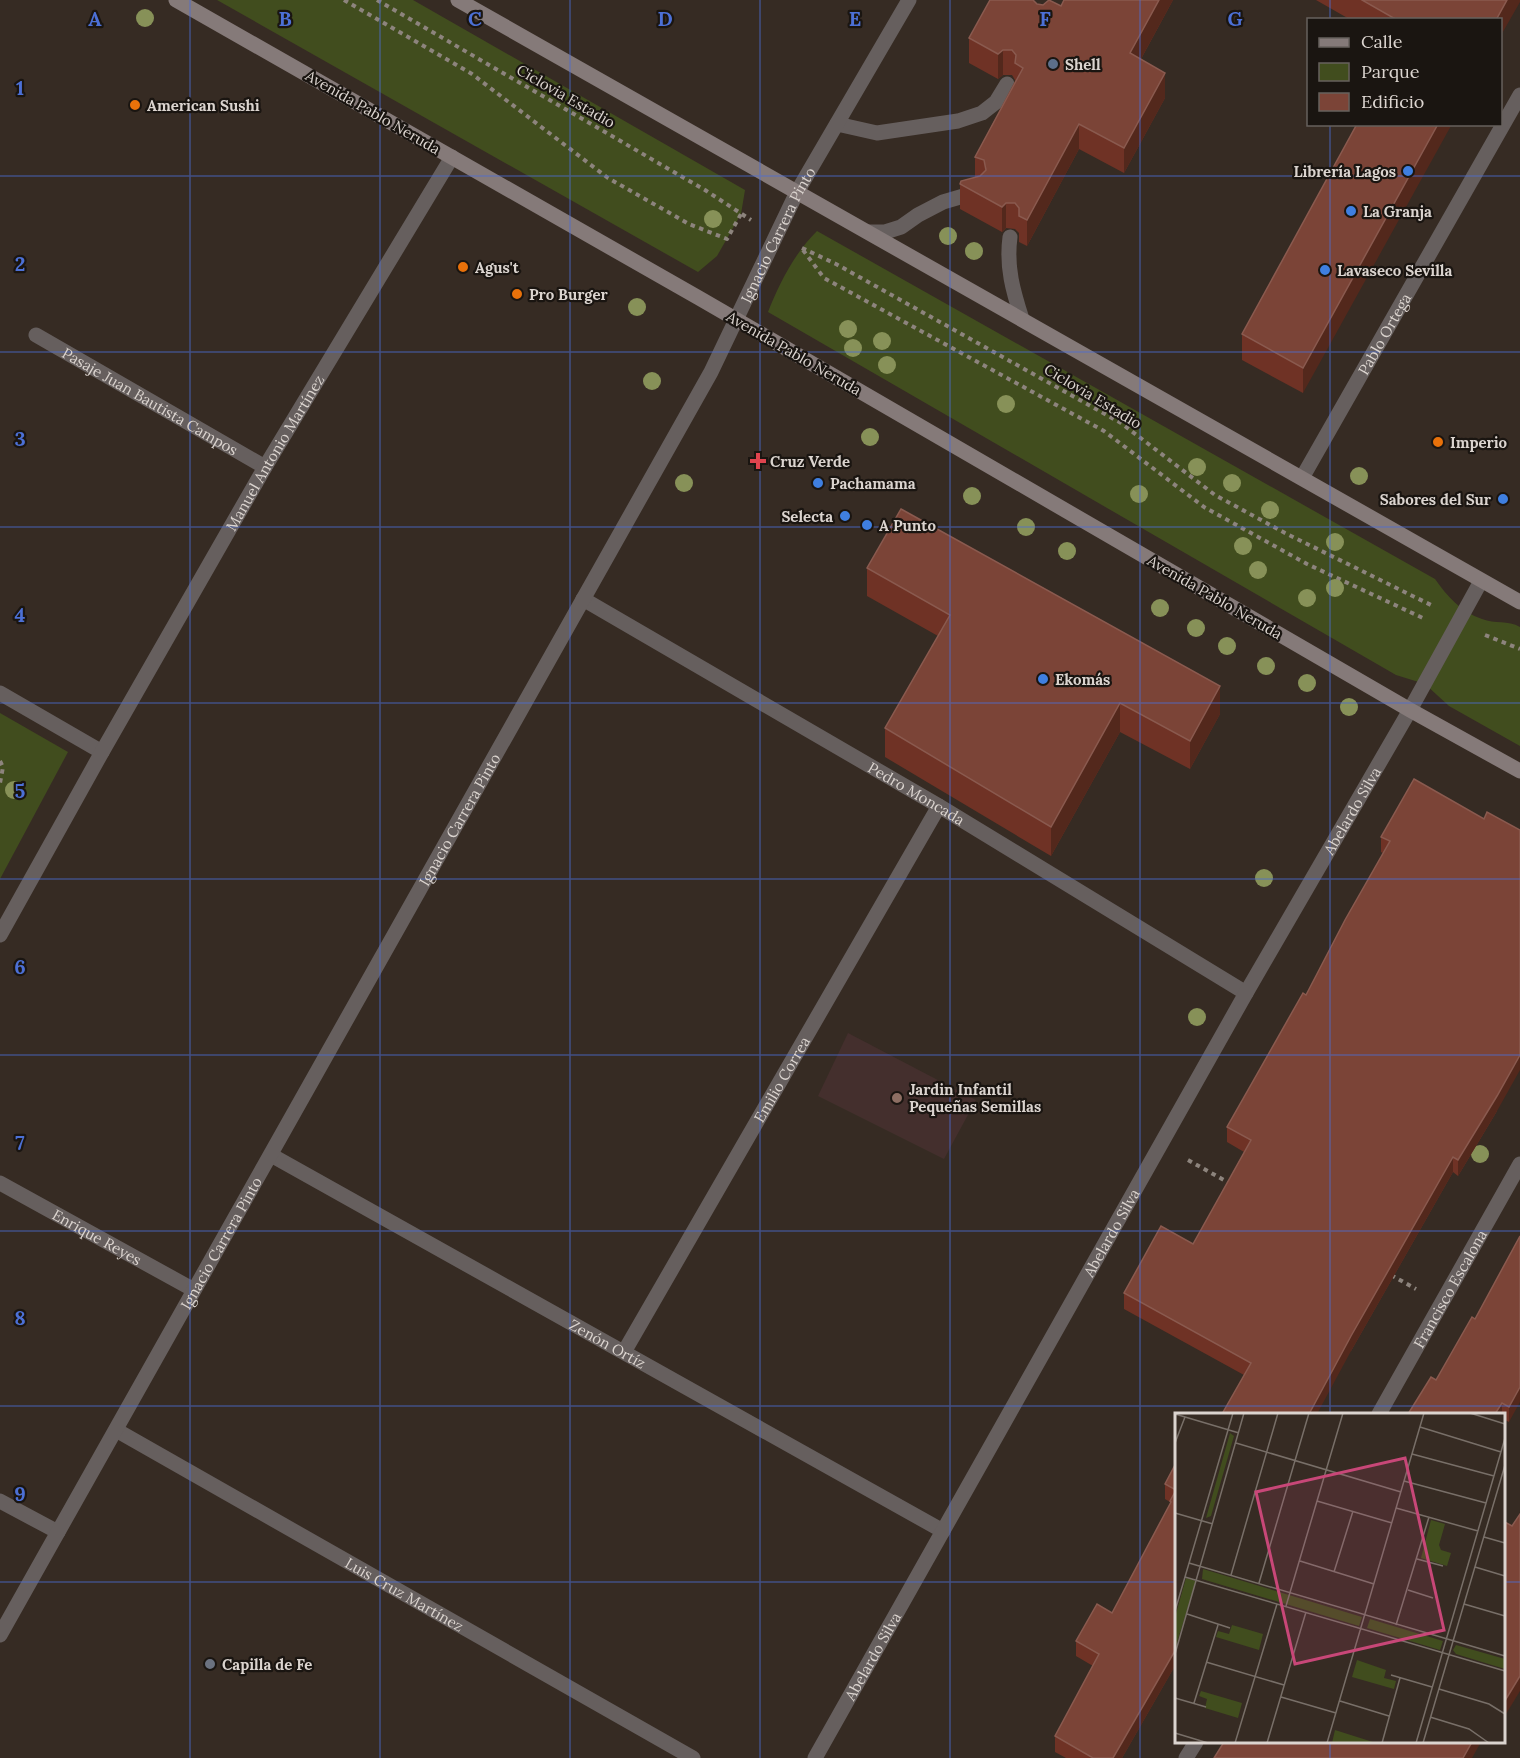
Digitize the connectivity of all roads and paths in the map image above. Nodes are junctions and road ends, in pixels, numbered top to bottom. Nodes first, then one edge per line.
1 (176, 0) edge
2 (344, 0) edge
3 (377, 0) edge
4 (458, 0) edge
5 (909, 0) edge
6 (1007, 84) edge
7 (1520, 95) edge
8 (837, 124) junction
9 (452, 157) junction
10 (797, 192) junction
11 (977, 192) edge
12 (868, 232) junction
13 (1010, 237) edge
14 (1022, 319) junction
15 (737, 320) junction
16 (36, 335) dead end
17 (265, 467) junction
18 (1302, 478) junction
19 (1481, 581) junction
20 (583, 599) junction
21 (1520, 602) edge
22 (1432, 605) joint
23 (1485, 635) dead end
24 (1520, 649) edge
25 (0, 693) edge
26 (1410, 711) junction
27 (102, 752) junction
28 (0, 761) edge
29 (1520, 771) edge
30 (0, 783) edge
31 (939, 806) junction
32 (0, 935) edge
33 (1246, 993) junction
34 (1161, 1145) junction
35 (271, 1155) junction
36 (1520, 1164) edge
37 (0, 1183) edge
38 (1234, 1186) edge
39 (1390, 1274) edge
40 (194, 1290) junction
41 (1442, 1303) junction
42 (624, 1352) junction
43 (1380, 1413) edge
44 (116, 1430) junction
45 (0, 1501) edge
46 (944, 1531) junction
47 (58, 1532) junction
48 (0, 1635) edge
49 (1195, 1743) edge
50 (693, 1758) edge
51 (815, 1758) edge
52 (1186, 1758) edge

1 - 9 main road, Avenida Pablo Neruda
2 - 3 path, Ciclovia Estadio
4 - 10 main road
5 - 8 street, Ignacio Carrera Pinto
6 - 8 street
7 - 18 street, Pablo Ortega
8 - 10 street, Ignacio Carrera Pinto
9 - 15 main road, Avenida Pablo Neruda
9 - 17 street, Manuel Antonio Martínez
10 - 12 main road
10 - 15 street, Ignacio Carrera Pinto
11 - 12 street
12 - 14 main road
13 - 14 street
14 - 18 main road
15 - 20 street, Ignacio Carrera Pinto
15 - 26 main road, Avenida Pablo Neruda
16 - 17 street, Pasaje Juan Bautista Campos
17 - 27 street, Manuel Antonio Martínez
18 - 19 main road
19 - 21 main road
19 - 26 street
20 - 31 street, Pedro Moncada
20 - 35 street, Ignacio Carrera Pinto
22 - 22 path, Ciclovia Estadio
23 - 24 path
25 - 27 street
26 - 29 main road, Avenida Pablo Neruda
26 - 33 street, Abelardo Silva
27 - 32 street, Manuel Antonio Martínez
28 - 30 path
31 - 33 street, Pedro Moncada
31 - 42 street, Emilio Correa
33 - 34 street, Abelardo Silva
34 - 38 path
34 - 46 street, Abelardo Silva
35 - 40 street, Ignacio Carrera Pinto
35 - 42 street, Zenón Ortíz
36 - 41 street, Francisco Escalona
37 - 40 street, Enrique Reyes
39 - 41 path
40 - 44 street, Ignacio Carrera Pinto
41 - 43 street, Francisco Escalona
42 - 46 street, Zenón Ortíz
44 - 47 street, Ignacio Carrera Pinto
44 - 50 street, Luis Cruz Martínez
45 - 47 street
46 - 51 street, Abelardo Silva
47 - 48 street, Ignacio Carrera Pinto
49 - 52 street

